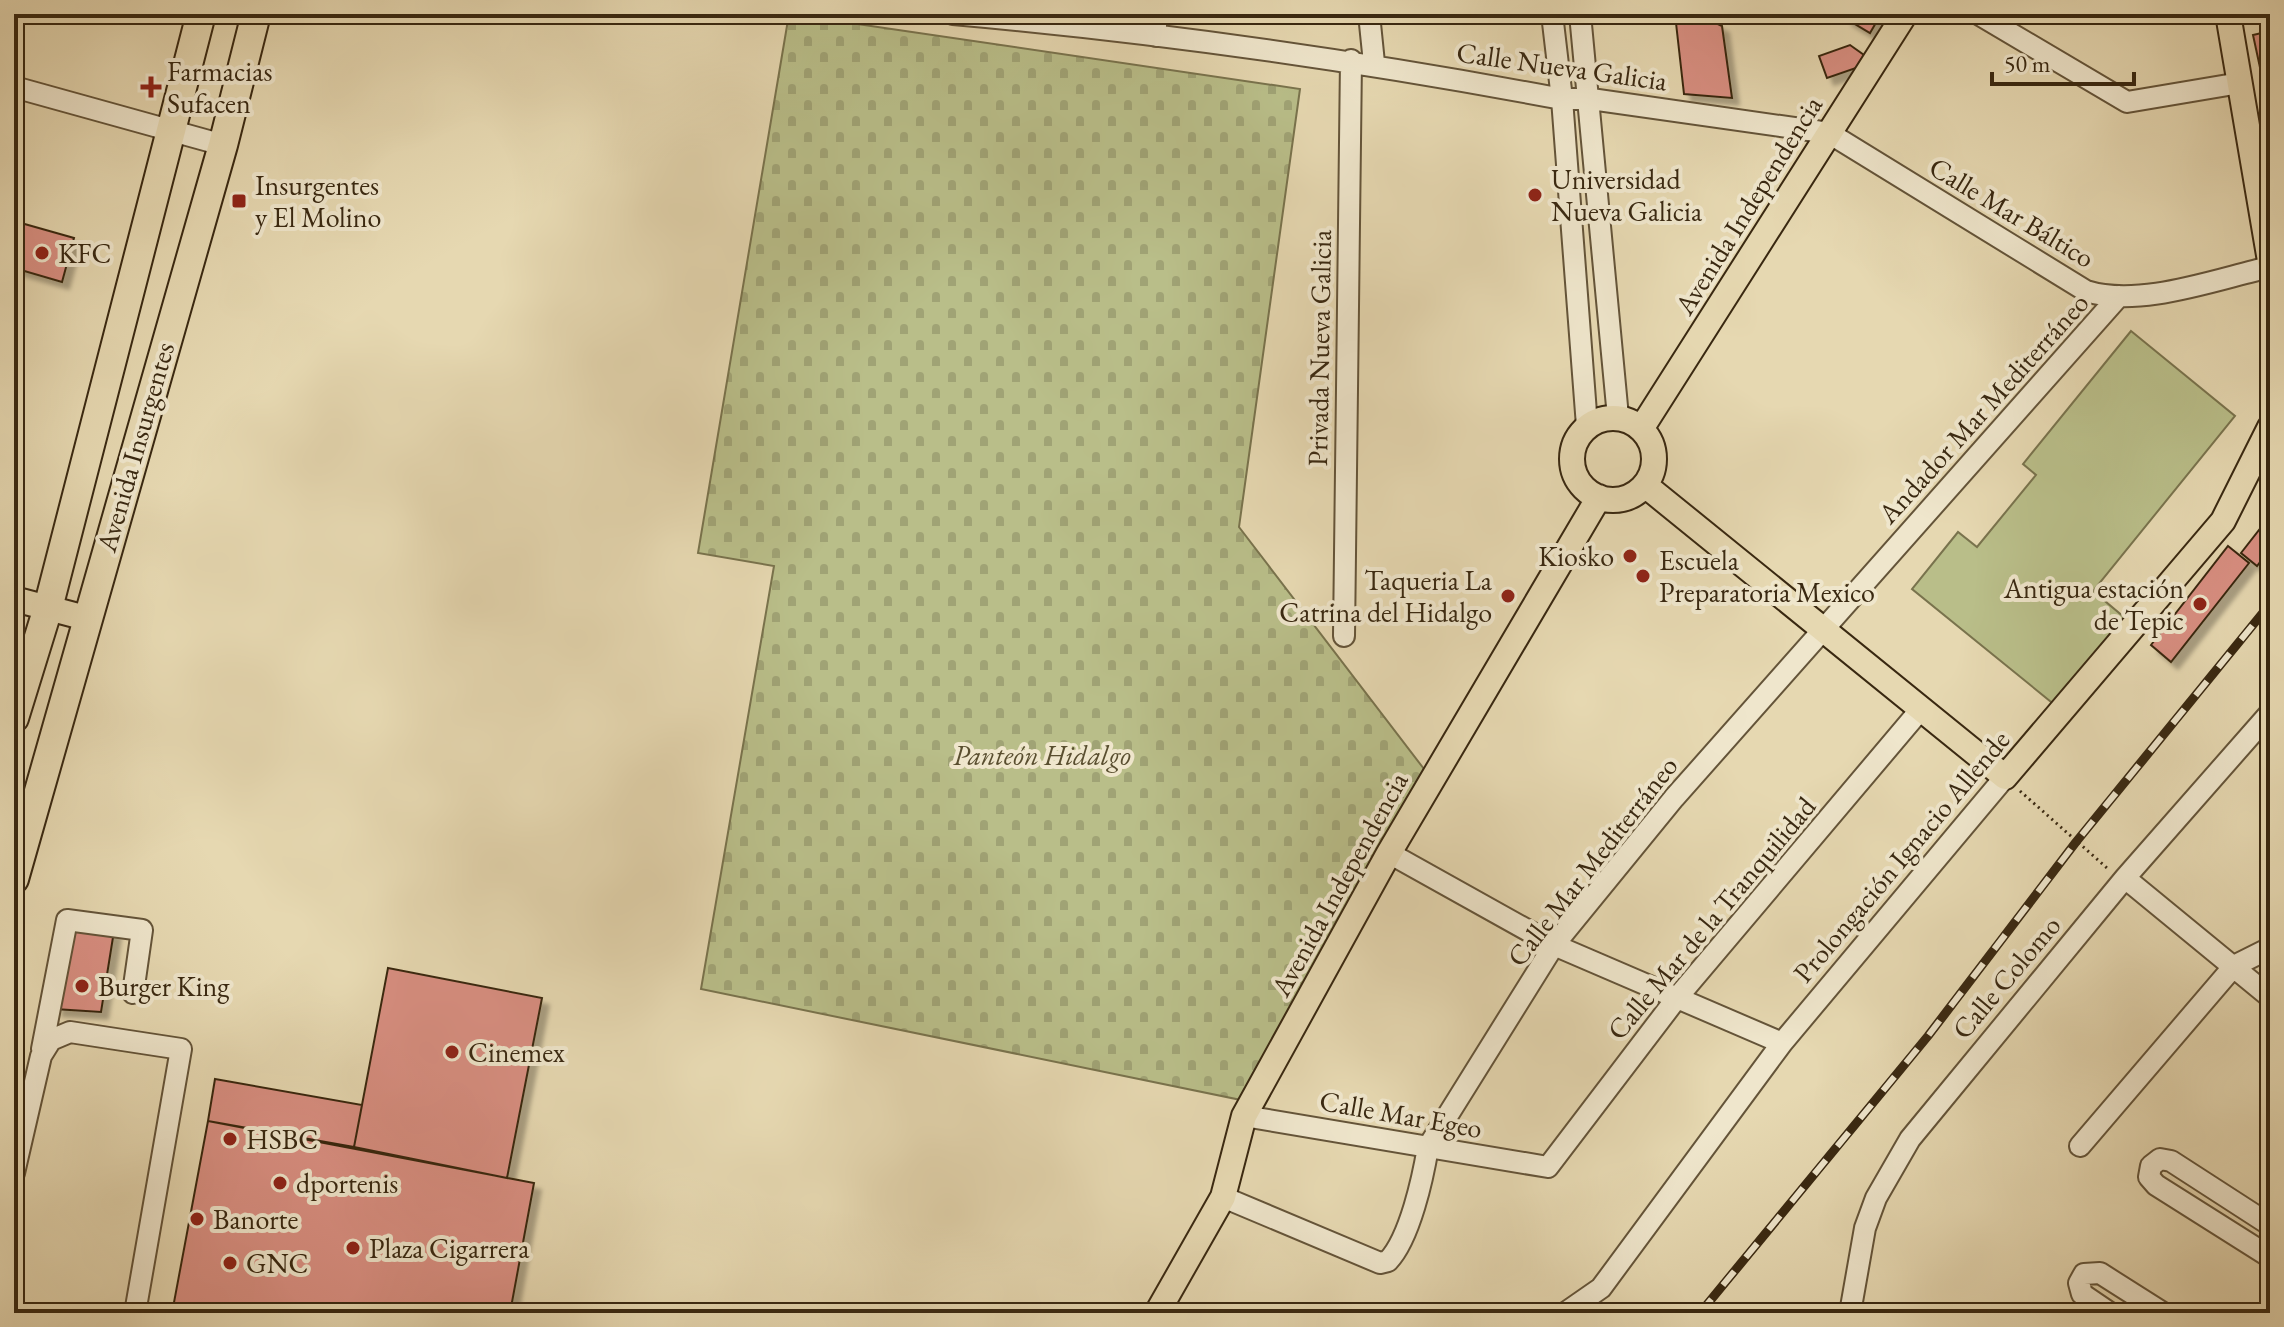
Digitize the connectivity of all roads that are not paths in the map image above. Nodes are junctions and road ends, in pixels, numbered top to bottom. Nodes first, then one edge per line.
1 (201, 14) edge
2 (256, 14) edge
3 (953, 14) edge
4 (1156, 14) edge
5 (1369, 14) edge
6 (1552, 14) edge
7 (1580, 14) edge
8 (1905, 14) edge
9 (1978, 14) edge
10 (2228, 14) edge
11 (1074, 19) edge
12 (1112, 22) edge
13 (1156, 36) junction
14 (1351, 60) junction
15 (1374, 63) junction
16 (2240, 83) junction
17 (14, 87) edge
18 (1562, 99) junction
19 (1591, 99) junction
20 (170, 128) junction
21 (1829, 133) junction
22 (223, 145) junction
23 (2270, 264) edge
24 (2119, 296) junction
25 (1618, 417) junction
26 (1587, 426) junction
27 (2270, 427) edge
28 (1641, 429) junction
29 (1645, 485) junction
30 (1599, 497) junction
31 (14, 599) edge
32 (48, 608) junction
33 (86, 618) junction
34 (1825, 629) junction
35 (1344, 636) dead end
36 (1921, 709) junction
37 (2270, 713) edge
38 (14, 718) edge
39 (2005, 777) junction
40 (1389, 853) junction
41 (2125, 878) junction
42 (14, 879) edge
43 (1554, 945) junction
44 (2270, 948) edge
45 (2234, 966) junction
46 (133, 993) dead end
47 (2270, 997) edge
48 (1676, 999) junction
49 (1782, 1043) junction
50 (41, 1056) junction
51 (1244, 1116) junction
52 (2080, 1146) dead end
53 (1428, 1147) junction
54 (1548, 1167) joint
55 (14, 1173) edge
56 (1223, 1197) junction
57 (2270, 1225) edge
58 (2270, 1257) edge
59 (135, 1313) edge
60 (1157, 1313) edge
61 (1565, 1313) edge
62 (1850, 1313) edge
63 (2110, 1313) edge
64 (2163, 1313) edge

1 - 20 highway, Avenida Insurgentes
2 - 22 highway, Avenida Insurgentes
3 - 11 street, Calle Nueva Galicia
4 - 13 street
5 - 15 street
6 - 18 street
7 - 19 street
8 - 21 main road, Avenida Independencia
9 - 16 street
10 - 16 main road
11 - 12 street, Calle Nueva Galicia
12 - 13 street, Calle Nueva Galicia
13 - 14 street, Calle Nueva Galicia
14 - 15 street, Calle Nueva Galicia
14 - 35 street, Privada Nueva Galicia
15 - 18 street, Calle Nueva Galicia
16 - 23 main road
17 - 20 street
18 - 19 street, Calle Nueva Galicia
18 - 26 street
19 - 21 street, Calle Nueva Galicia
19 - 25 street
20 - 22 street
20 - 32 highway, Avenida Insurgentes
21 - 24 street, Calle Mar Báltico
21 - 28 main road, Avenida Independencia
22 - 33 highway, Avenida Insurgentes
23 - 24 street, Calle Mar Báltico
24 - 34 street, Andador Mar Mediterráneo
25 - 26 main road
25 - 28 main road
26 - 30 main road
27 - 39 main road, Prolongación Ignacio Allende
28 - 29 main road
29 - 30 main road
29 - 34 main road
30 - 40 main road, Avenida Independencia
31 - 32 main road
32 - 33 main road
32 - 38 highway, Avenida Insurgentes
33 - 42 highway, Avenida Insurgentes
34 - 36 main road
34 - 43 street, Calle Mar Mediterráneo
36 - 39 main road
36 - 48 street, Calle Mar de la Tranquilidad
37 - 41 street, Calle Colomo
39 - 49 street, Prolongación Ignacio Allende
40 - 43 street
40 - 51 main road, Avenida Independencia
41 - 45 street
41 - 62 street, Calle Colomo
43 - 48 street
43 - 53 street, Calle Mar Mediterráneo
44 - 45 street
45 - 47 street
45 - 52 street
46 - 50 street
48 - 49 street
48 - 54 street, Calle Mar de la Tranquilidad
49 - 61 street, Prolongación Ignacio Allende
50 - 55 street
50 - 59 street
51 - 53 street, Calle Mar Egeo
51 - 56 main road, Avenida Independencia
53 - 54 street, Calle Mar Egeo
53 - 56 street
56 - 60 main road, Avenida Independencia
57 - 58 street
63 - 64 street

